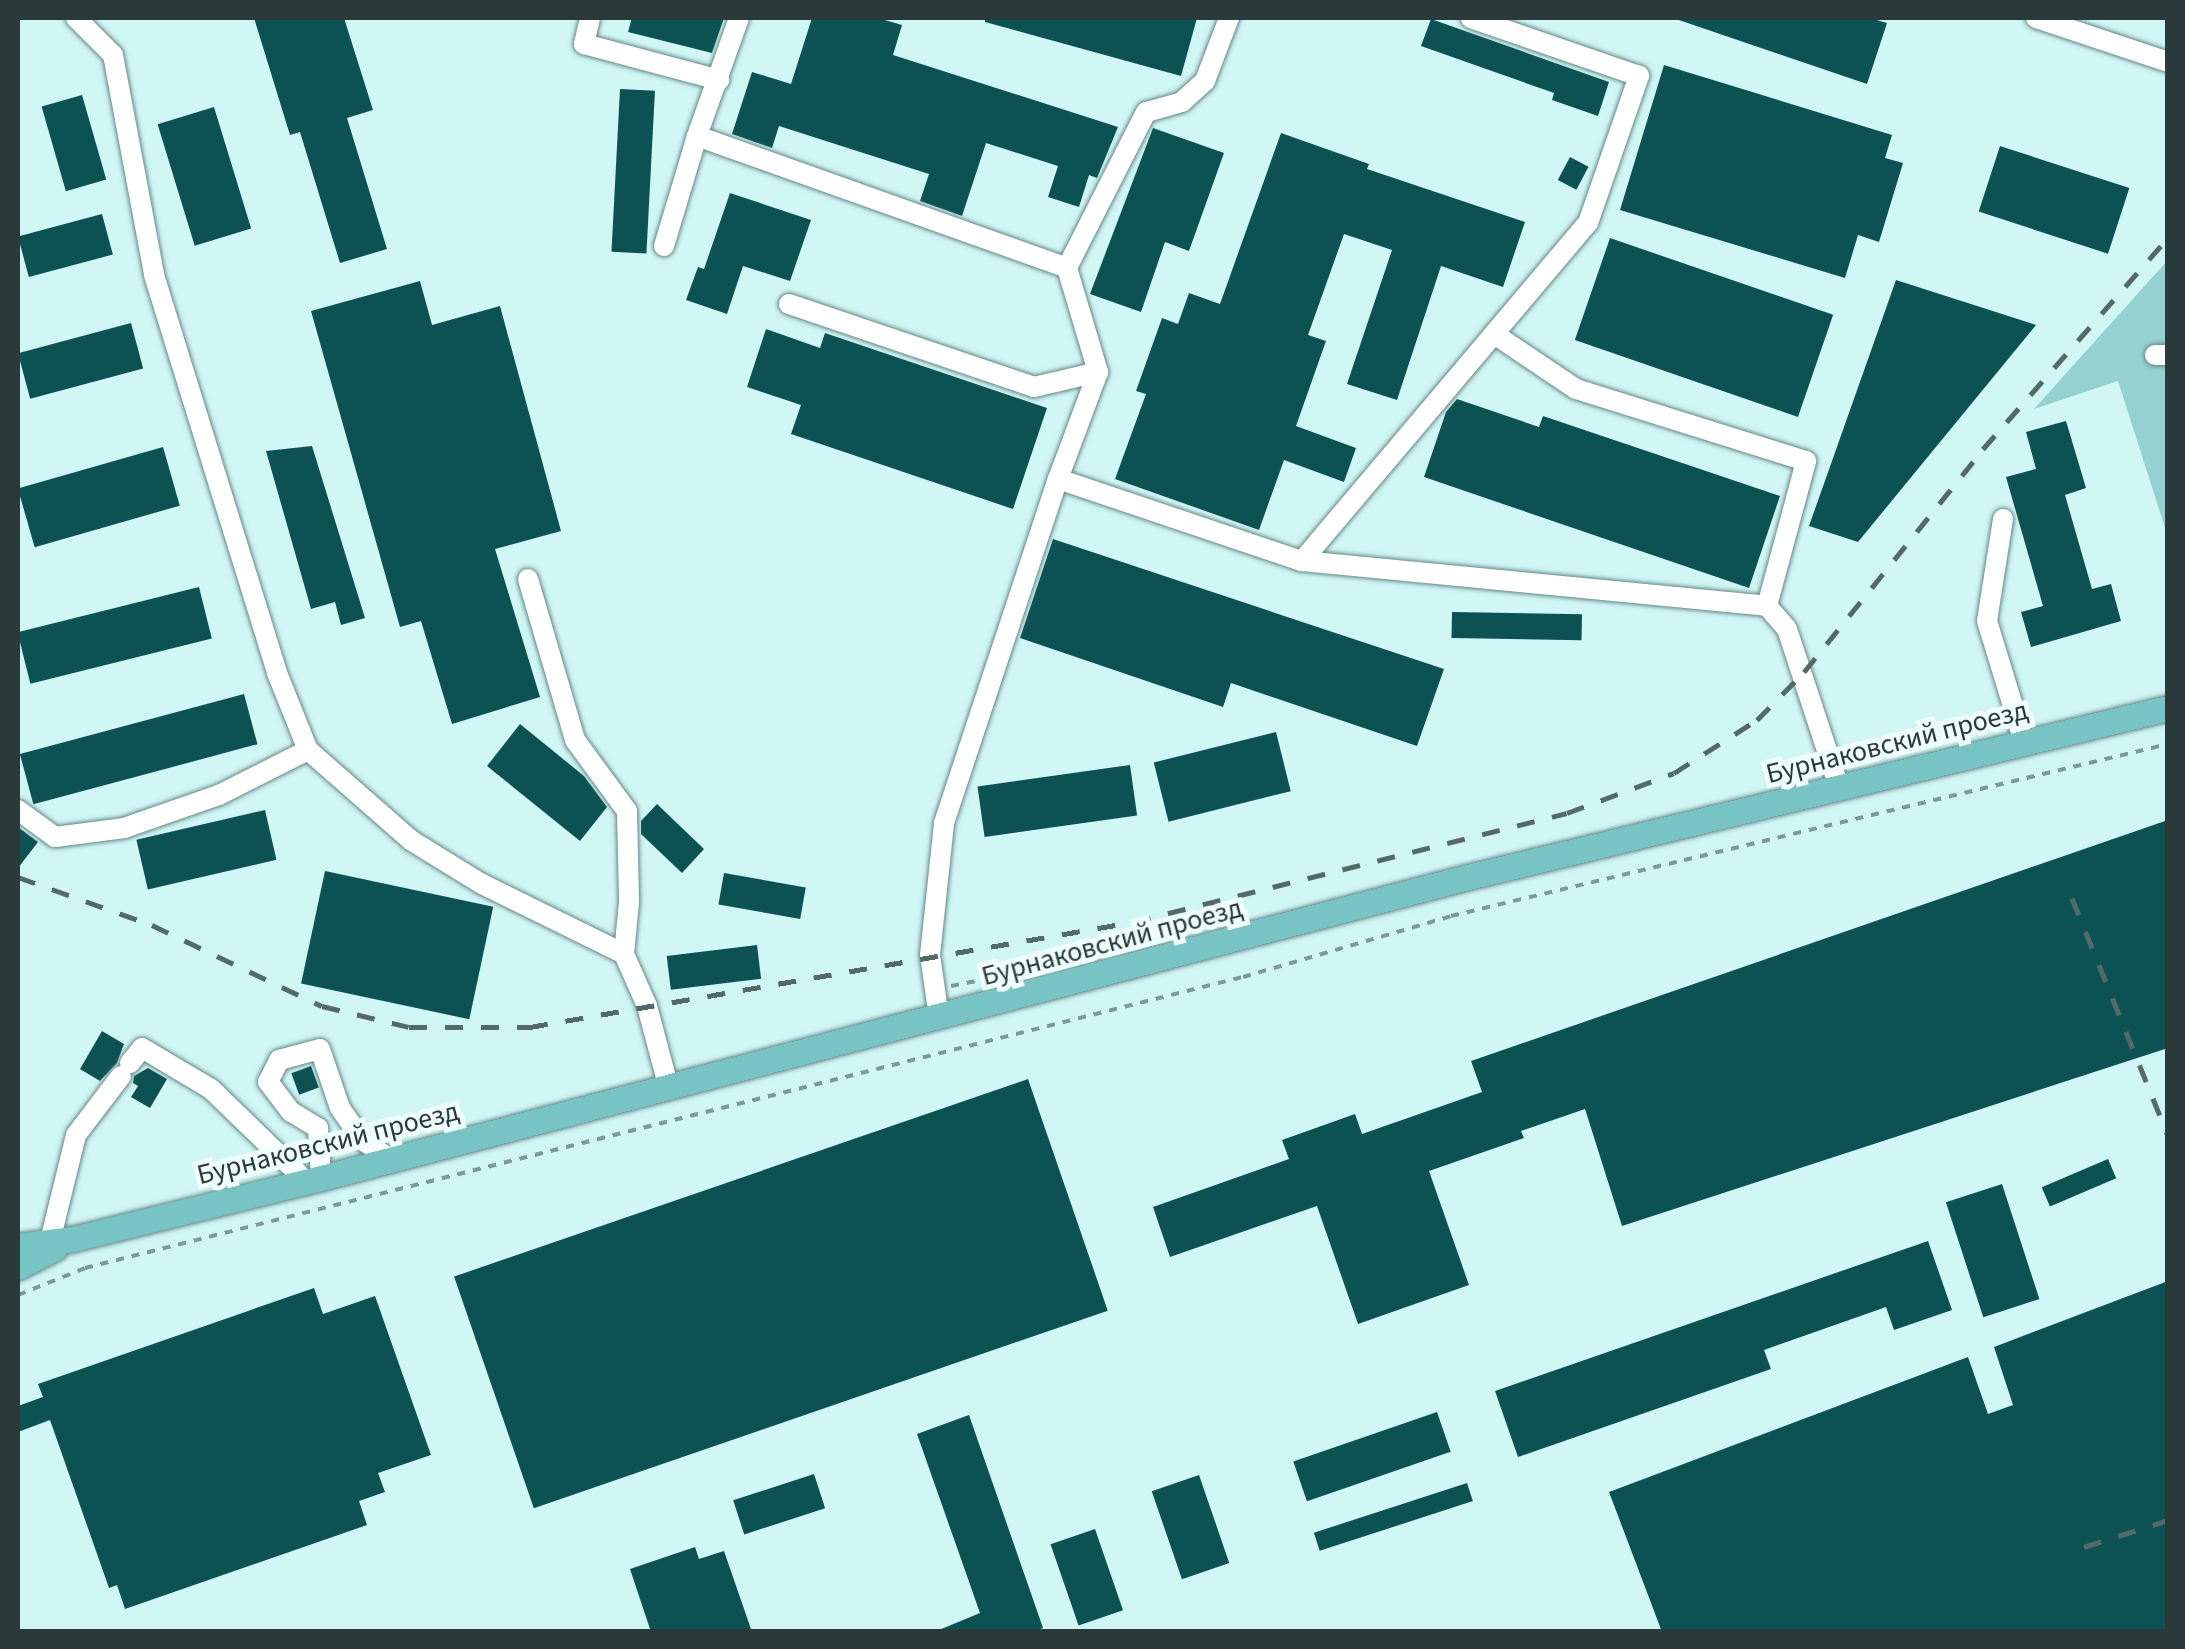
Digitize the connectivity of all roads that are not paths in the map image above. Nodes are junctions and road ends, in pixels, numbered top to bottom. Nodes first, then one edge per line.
1 (76, 18) edge
2 (590, 18) edge
3 (739, 18) edge
4 (1229, 18) edge
5 (1471, 18) edge
6 (2036, 18) edge
7 (2168, 62) edge
8 (719, 80) junction
9 (697, 136) junction
10 (664, 246) dead end
11 (1067, 268) junction
12 (789, 304) dead end
13 (1494, 334) junction
14 (1098, 372) junction
15 (1058, 479) junction
16 (2003, 519) dead end
17 (1302, 561) junction
18 (528, 579) dead end
19 (1767, 606) junction
20 (2168, 708) edge
21 (2024, 742) junction
22 (308, 750) junction
23 (1839, 787) junction
24 (18, 810) edge
25 (624, 954) junction
26 (940, 1018) junction
27 (668, 1085) junction
28 (390, 1159) junction
29 (314, 1180) junction
30 (62, 1240) junction
31 (18, 1246) edge
32 (18, 1267) edge

1 - 22 lane
2 - 8 lane
3 - 8 lane
4 - 11 lane
5 - 13 lane
6 - 7 lane
8 - 9 lane
9 - 10 lane
9 - 11 lane
11 - 14 lane
12 - 14 lane
13 - 17 lane
13 - 19 lane
14 - 15 lane
15 - 17 lane
15 - 26 lane
16 - 21 lane
17 - 19 lane
18 - 25 lane
19 - 23 lane
20 - 21 main road, Бурнаковский проезд
21 - 23 main road, Бурнаковский проезд
22 - 24 lane
22 - 25 lane
23 - 26 main road, Бурнаковский проезд
25 - 27 lane
26 - 27 main road, Бурнаковский проезд
27 - 28 main road, Бурнаковский проезд
28 - 29 main road, Бурнаковский проезд
28 - 29 lane
29 - 30 main road, Бурнаковский проезд
29 - 30 lane
30 - 31 main road, Бурнаковский проезд
30 - 32 main road, Бурнаковский проезд

